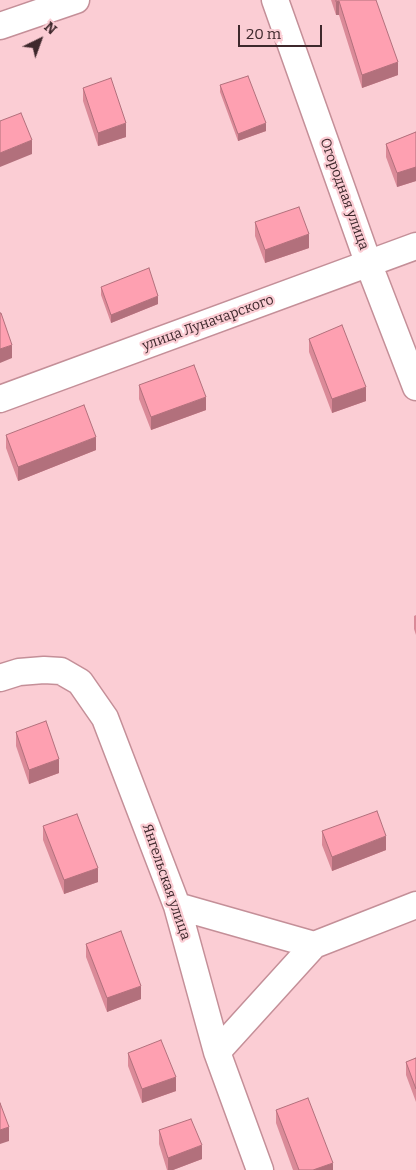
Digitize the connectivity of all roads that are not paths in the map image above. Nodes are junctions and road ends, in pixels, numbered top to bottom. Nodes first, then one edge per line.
1 (76, 0) edge
2 (275, 0) edge
3 (0, 26) edge
4 (416, 246) edge
5 (369, 265) junction
6 (416, 387) edge
7 (0, 399) edge
8 (0, 678) edge
9 (416, 905) edge
10 (177, 906) junction
11 (314, 946) junction
12 (217, 1052) junction
13 (260, 1170) edge

1 - 3 street
2 - 5 street, Огородная улица
4 - 5 street, улица Луначарского
5 - 6 street, Огородная улица
5 - 7 street, улица Луначарского
8 - 10 street, Янгельская улица
9 - 11 street
10 - 11 street
10 - 12 street, Янгельская улица
11 - 12 street
12 - 13 street, Янгельская улица

